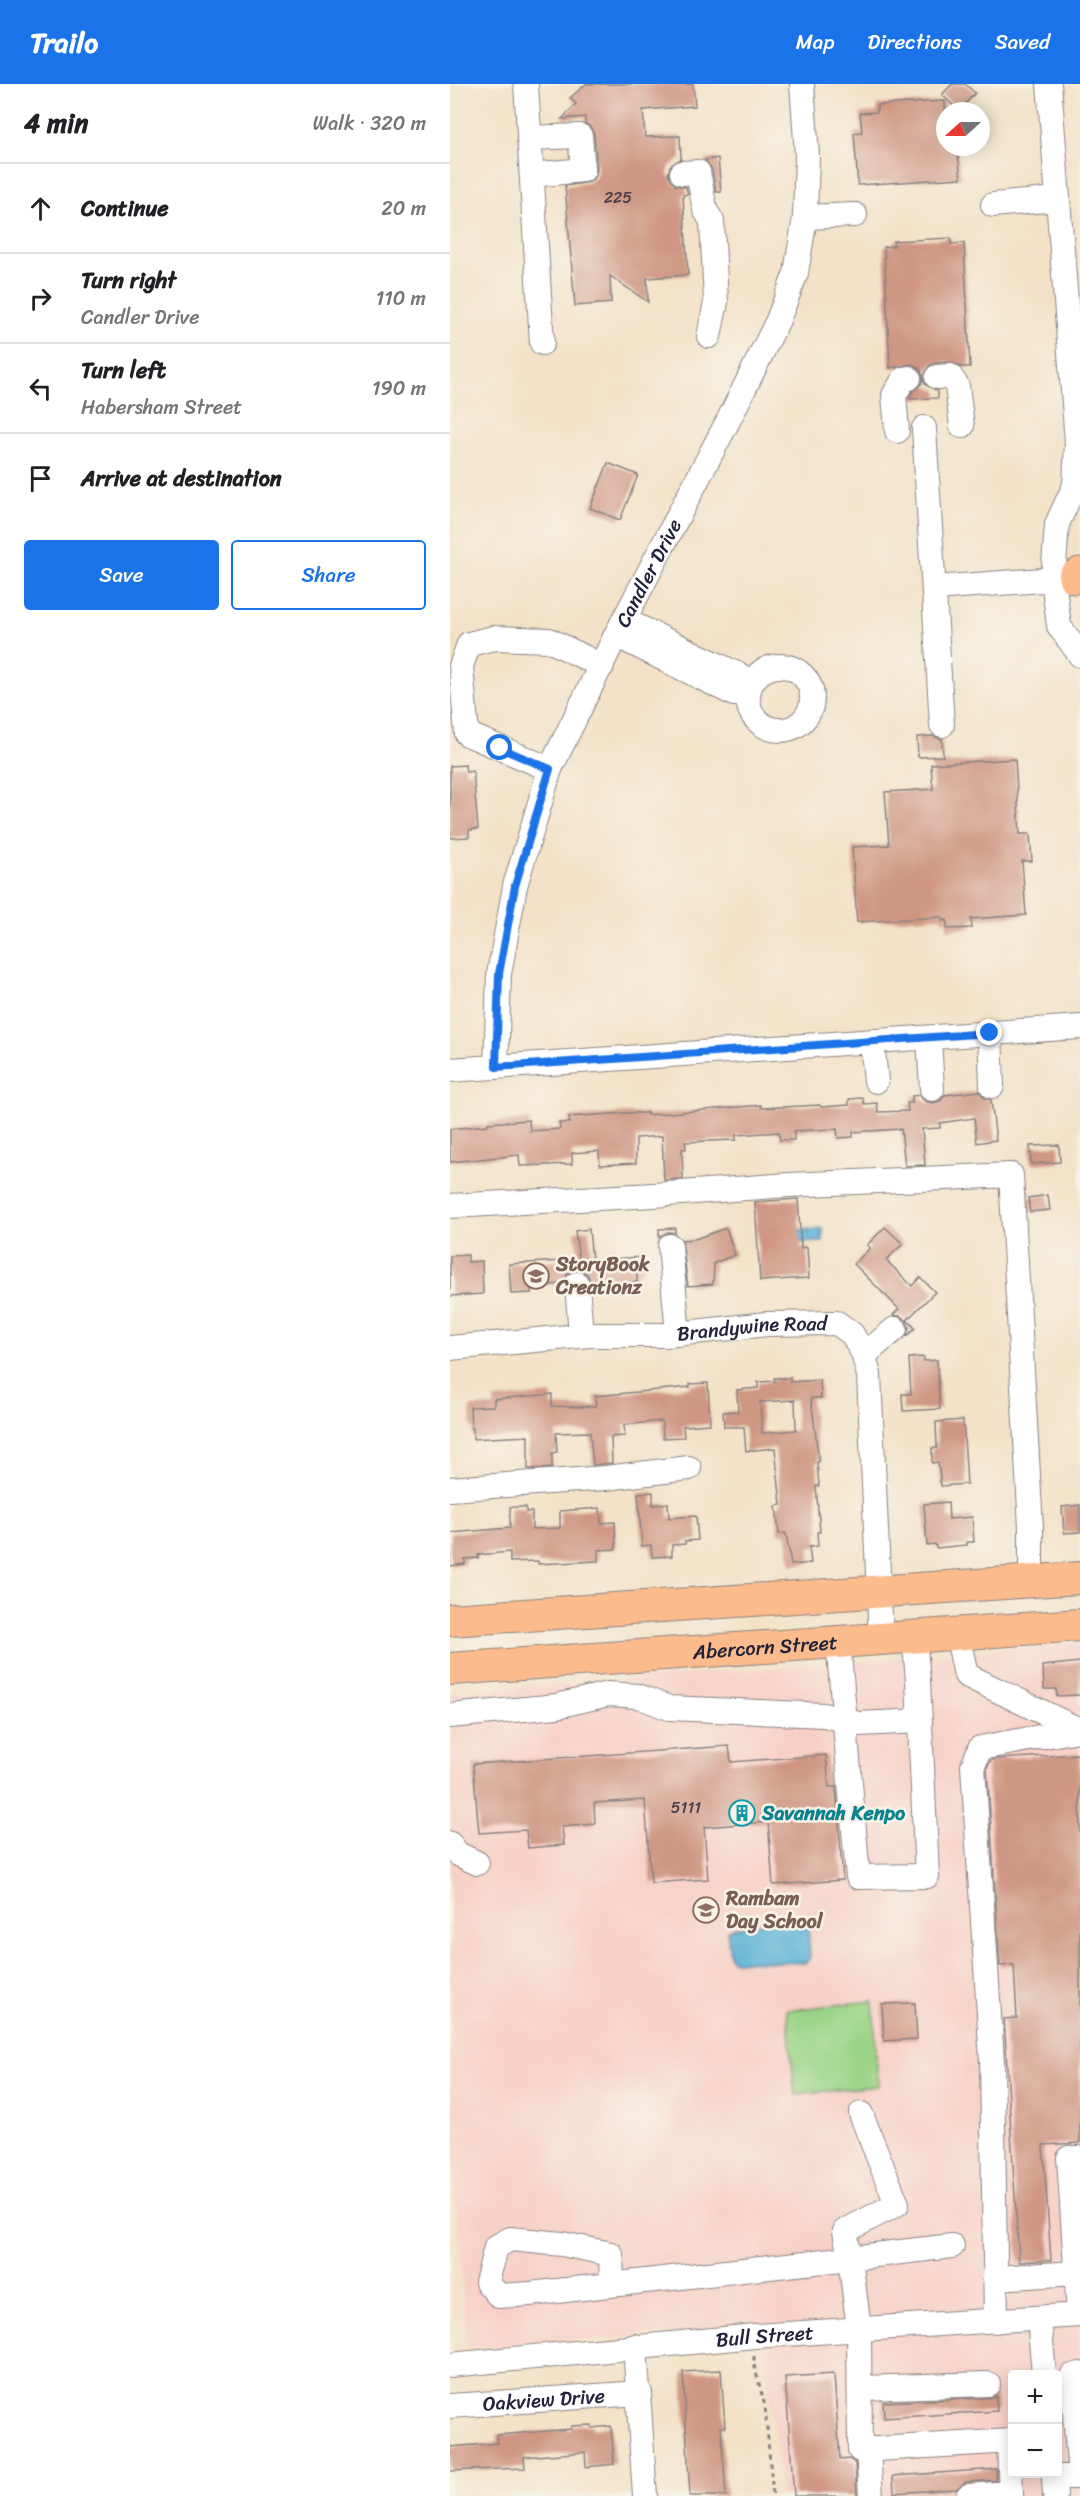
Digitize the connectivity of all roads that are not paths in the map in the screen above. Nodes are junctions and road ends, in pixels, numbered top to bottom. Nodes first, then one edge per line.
1 (526, 84) edge
2 (802, 84) edge
3 (1049, 84) edge
4 (529, 138) junction
5 (682, 172) dead end
6 (532, 174) junction
7 (1057, 199) junction
8 (993, 206) dead end
9 (855, 215) dead end
10 (805, 217) junction
11 (709, 336) dead end
12 (542, 343) dead end
13 (937, 376) dead end
14 (909, 378) dead end
15 (962, 426) dead end
16 (924, 429) dead end
17 (897, 430) dead end
18 (1072, 578) edge
19 (934, 588) junction
20 (620, 628) junction
21 (1080, 655) edge
22 (602, 666) junction
23 (750, 687) dead end
24 (457, 700) edge
25 (942, 725) dead end
26 (459, 735) edge
27 (550, 769) junction
28 (1080, 1027) edge
29 (990, 1033) junction
30 (929, 1038) junction
31 (872, 1041) junction
32 (496, 1067) junction
33 (450, 1070) edge
34 (876, 1081) dead end
35 (992, 1086) dead end
36 (932, 1089) dead end
37 (450, 1206) edge
38 (670, 1246) dead end
39 (578, 1284) dead end
40 (895, 1329) dead end
41 (678, 1334) junction
42 (581, 1335) junction
43 (450, 1348) edge
44 (862, 1353) junction
45 (689, 1468) dead end
46 (450, 1489) edge
47 (1080, 1578) edge
48 (1031, 1581) junction
49 (879, 1591) junction
50 (450, 1620) edge
51 (1080, 1625) edge
52 (957, 1633) junction
53 (914, 1636) junction
54 (881, 1639) junction
55 (838, 1641) junction
56 (450, 1669) edge
57 (450, 1716) edge
58 (844, 1721) junction
59 (920, 1721) junction
60 (1079, 1730) edge
61 (450, 1845) edge
62 (477, 1863) dead end
63 (861, 2114) dead end
64 (1080, 2158) edge
65 (952, 2246) dead end
66 (850, 2258) junction
67 (1077, 2273) junction
68 (995, 2278) junction
69 (612, 2285) junction
70 (1080, 2315) edge
71 (1039, 2318) junction
72 (996, 2321) junction
73 (859, 2329) junction
74 (635, 2346) junction
75 (450, 2365) edge
76 (1044, 2370) edge
77 (1080, 2374) edge
78 (988, 2384) dead end
79 (860, 2388) junction
80 (640, 2392) junction
81 (450, 2406) edge
82 (1008, 2441) edge
83 (868, 2450) junction
84 (1080, 2477) edge
85 (1011, 2478) edge
86 (1054, 2482) edge
87 (1011, 2494) edge
88 (645, 2496) edge
89 (871, 2496) edge
90 (968, 2496) edge

1 - 4 street
2 - 10 street, Candler Drive
3 - 7 street
4 - 6 street
4 - 6 street
5 - 11 street
6 - 12 street
7 - 8 street
7 - 18 street
9 - 10 street
10 - 20 street, Candler Drive
13 - 15 street
14 - 17 street
16 - 19 street
18 - 19 street
18 - 21 street
19 - 25 street
20 - 22 street, Candler Drive
20 - 23 street
22 - 24 street
22 - 27 street, Candler Drive
24 - 26 street
26 - 27 street
27 - 32 street, Candler Drive
28 - 29 street
29 - 30 street
29 - 35 street
30 - 31 street
30 - 36 street
31 - 32 street
31 - 34 street
32 - 33 street
37 - 48 street
38 - 41 street
39 - 42 street
40 - 44 street
41 - 42 street, Brandywine Road
41 - 44 street, Brandywine Road
42 - 43 street, Brandywine Road
44 - 49 street, Brandywine Road
45 - 46 street
47 - 48 main road
48 - 49 main road
49 - 50 main road
49 - 54 street, Brandywine Road
51 - 52 main road, Abercorn Street
52 - 53 main road, Abercorn Street
52 - 60 street
53 - 54 main road, Abercorn Street
53 - 59 street
54 - 55 main road, Abercorn Street
55 - 56 main road, Abercorn Street
55 - 58 street
57 - 58 street
58 - 59 street
58 - 59 street
60 - 68 street
61 - 62 street
63 - 66 street
64 - 67 street
65 - 66 street
66 - 69 street
66 - 73 street
67 - 68 street
67 - 70 street
68 - 72 street
69 - 69 street
70 - 71 street, Bull Street
71 - 72 street, Bull Street
71 - 76 street
72 - 73 street, Bull Street
73 - 74 street, Bull Street
73 - 79 street
74 - 75 street, Bull Street
74 - 80 street
77 - 84 street
78 - 79 street
79 - 83 street
80 - 81 street, Oakview Drive
80 - 88 street
82 - 83 street
83 - 89 street
84 - 86 street
85 - 87 street
87 - 90 street

